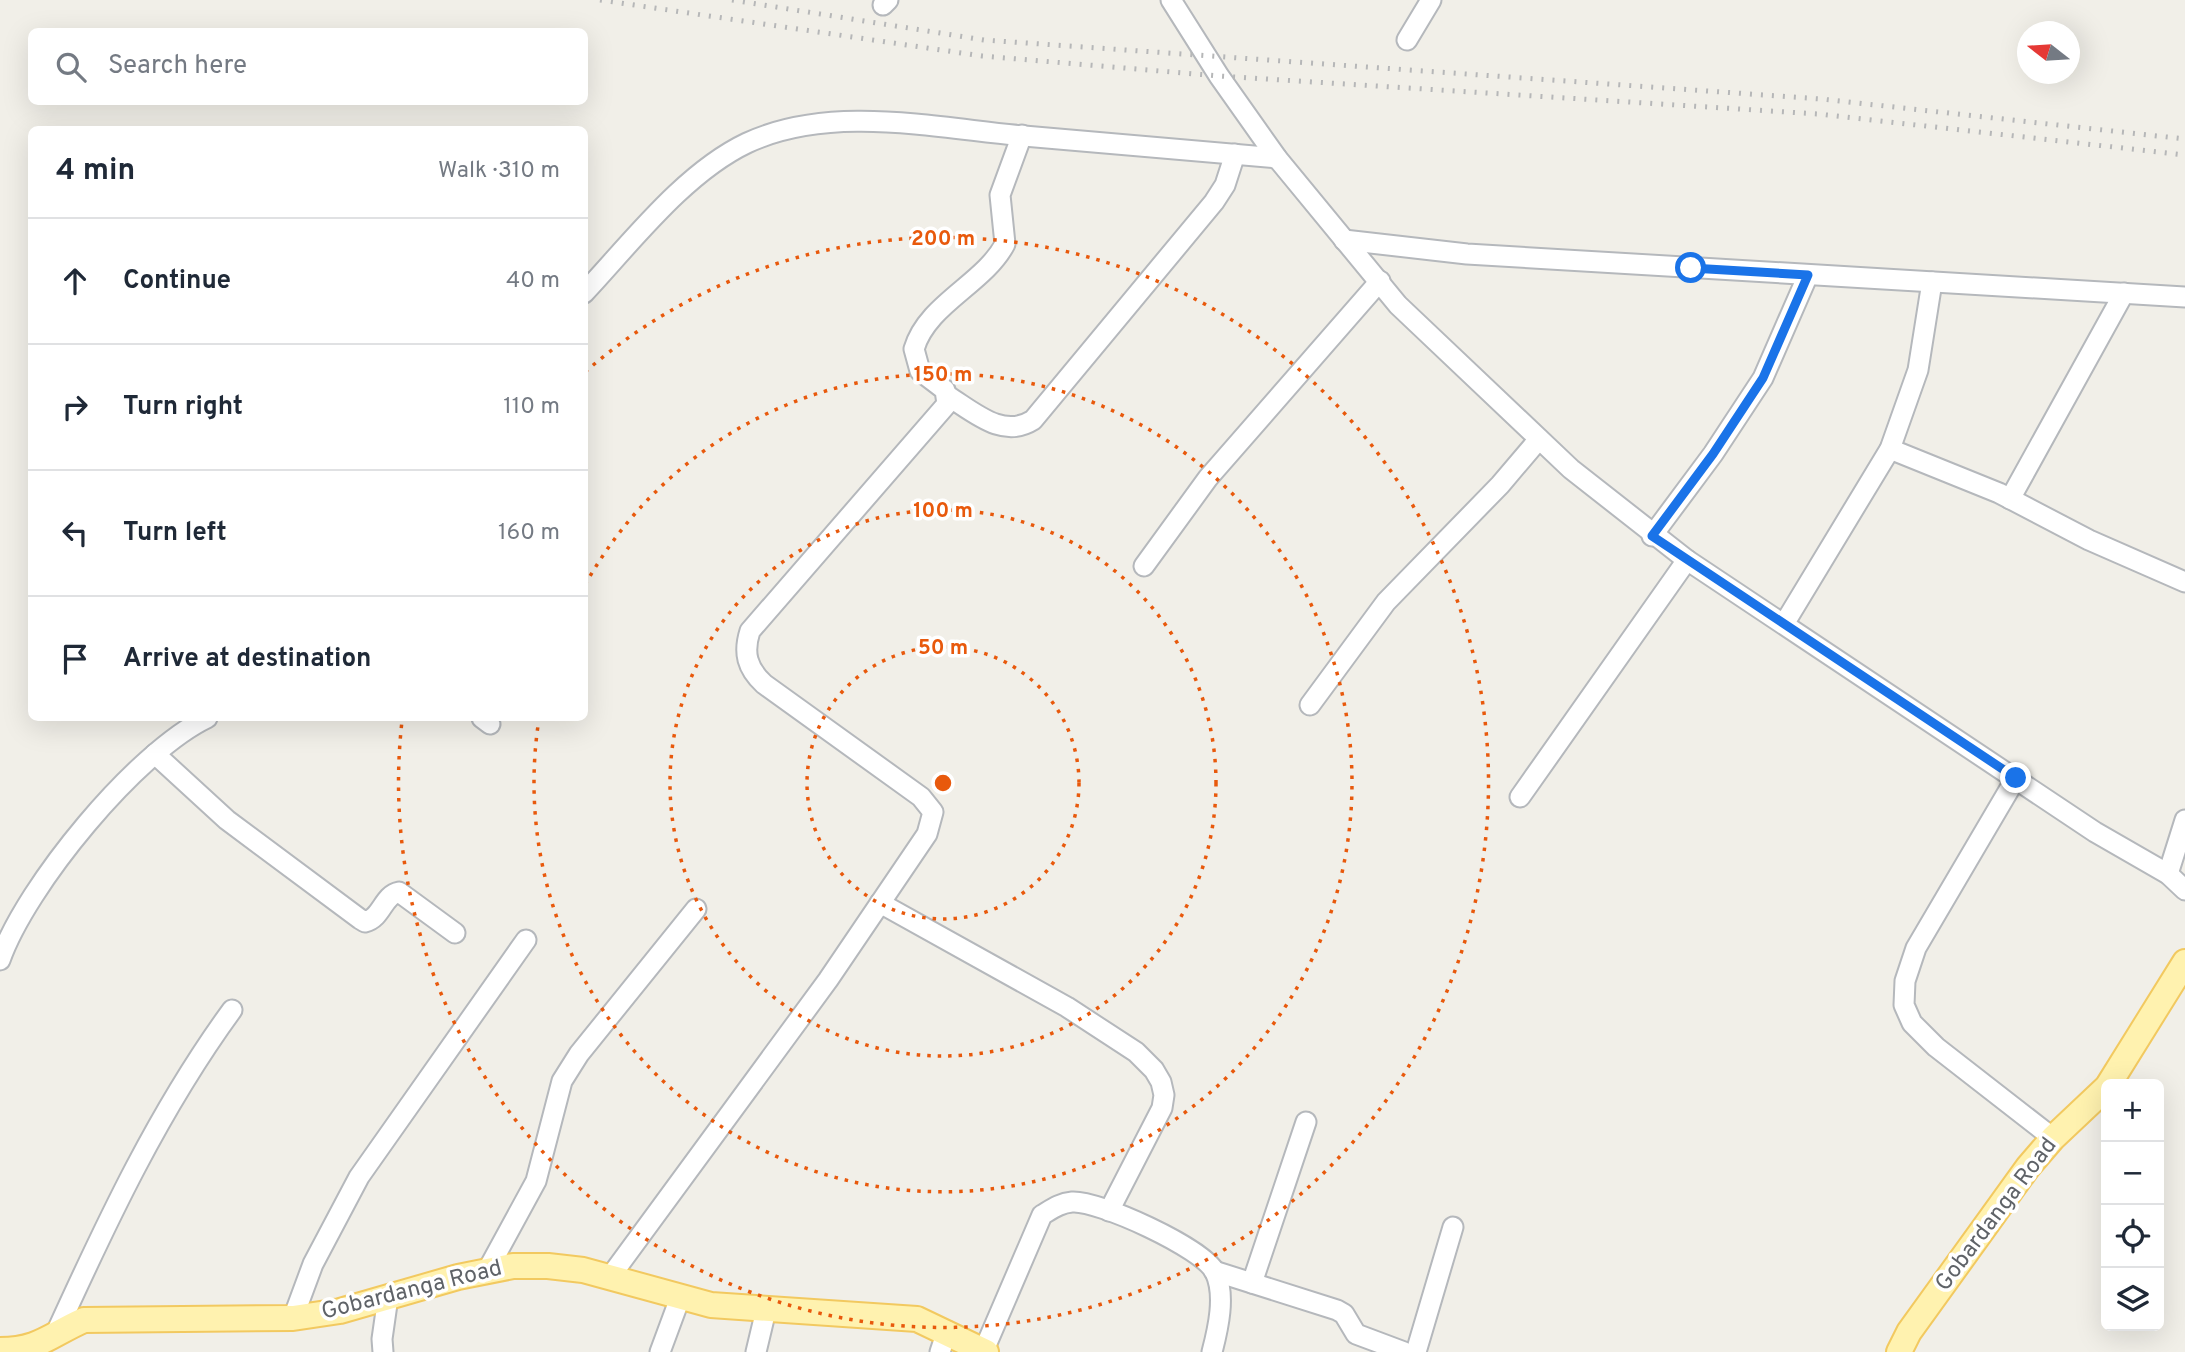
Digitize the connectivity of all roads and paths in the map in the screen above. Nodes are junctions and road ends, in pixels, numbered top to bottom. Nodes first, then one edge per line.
1 (1171, 0) edge
2 (1431, 0) edge
3 (1407, 40) dead end
4 (1022, 135) junction
5 (1235, 154) junction
6 (1277, 158) junction
7 (1344, 240) junction
8 (1808, 275) junction
9 (1380, 281) junction
10 (1932, 282) junction
11 (588, 289) edge
12 (2124, 293) junction
13 (2185, 297) edge
14 (948, 396) junction
15 (1539, 439) junction
16 (1890, 449) junction
17 (2010, 499) junction
18 (1652, 536) junction
19 (1687, 560) junction
20 (1144, 566) dead end
21 (2185, 582) edge
22 (1784, 624) junction
23 (1310, 705) dead end
24 (203, 721) edge
25 (155, 754) junction
26 (2016, 778) junction
27 (1520, 797) dead end
28 (2185, 820) edge
29 (2168, 874) junction
30 (2185, 890) edge
31 (880, 903) junction
32 (696, 909) dead end
33 (455, 933) dead end
34 (526, 940) dead end
35 (0, 960) edge
36 (2185, 962) edge
37 (232, 1010) dead end
38 (2112, 1079) edge
39 (2101, 1093) edge
40 (1306, 1122) dead end
41 (2053, 1138) junction
42 (1109, 1211) junction
43 (1453, 1227) dead end
44 (487, 1271) junction
45 (1214, 1271) junction
46 (610, 1277) junction
47 (1252, 1283) junction
48 (388, 1297) junction
49 (680, 1298) junction
50 (766, 1310) junction
51 (293, 1318) junction
52 (56, 1333) junction
53 (943, 1341) edge
54 (0, 1350) edge
55 (985, 1351) edge
56 (383, 1352) edge
57 (660, 1352) edge
58 (756, 1352) edge
59 (1212, 1352) edge
60 (1404, 1352) edge
61 (1416, 1352) edge
62 (1899, 1352) edge

1 - 6 street
2 - 3 street
4 - 5 street
4 - 11 street
4 - 14 street
5 - 6 street
5 - 14 street
6 - 7 street
7 - 8 street
7 - 9 street
8 - 10 street
8 - 18 street
9 - 15 street
9 - 20 street
10 - 12 street
10 - 16 street
12 - 13 street
12 - 17 street
14 - 31 street
15 - 18 street
15 - 23 street
16 - 17 street
16 - 22 street
17 - 21 street
18 - 19 street
19 - 22 street
19 - 27 street
22 - 26 street
24 - 25 street
25 - 33 street
25 - 35 street
26 - 29 street
26 - 41 street
28 - 29 street
29 - 30 street
31 - 42 street
31 - 46 street
32 - 44 street
34 - 51 street
36 - 38 main road, Gobardanga Road
37 - 52 street
39 - 41 main road, Gobardanga Road
40 - 47 street
41 - 62 main road, Gobardanga Road
42 - 45 street
42 - 55 street
43 - 61 street
44 - 46 main road, Gobardanga Road
44 - 48 main road, Gobardanga Road
45 - 47 street
45 - 59 street
46 - 49 main road, Gobardanga Road
47 - 60 street
48 - 51 main road, Gobardanga Road
48 - 56 street
49 - 50 main road, Gobardanga Road
49 - 57 street
50 - 53 main road, Gobardanga Road
50 - 58 street
51 - 52 main road, Gobardanga Road
52 - 54 main road, Gobardanga Road
53 - 55 main road, Gobardanga Road

